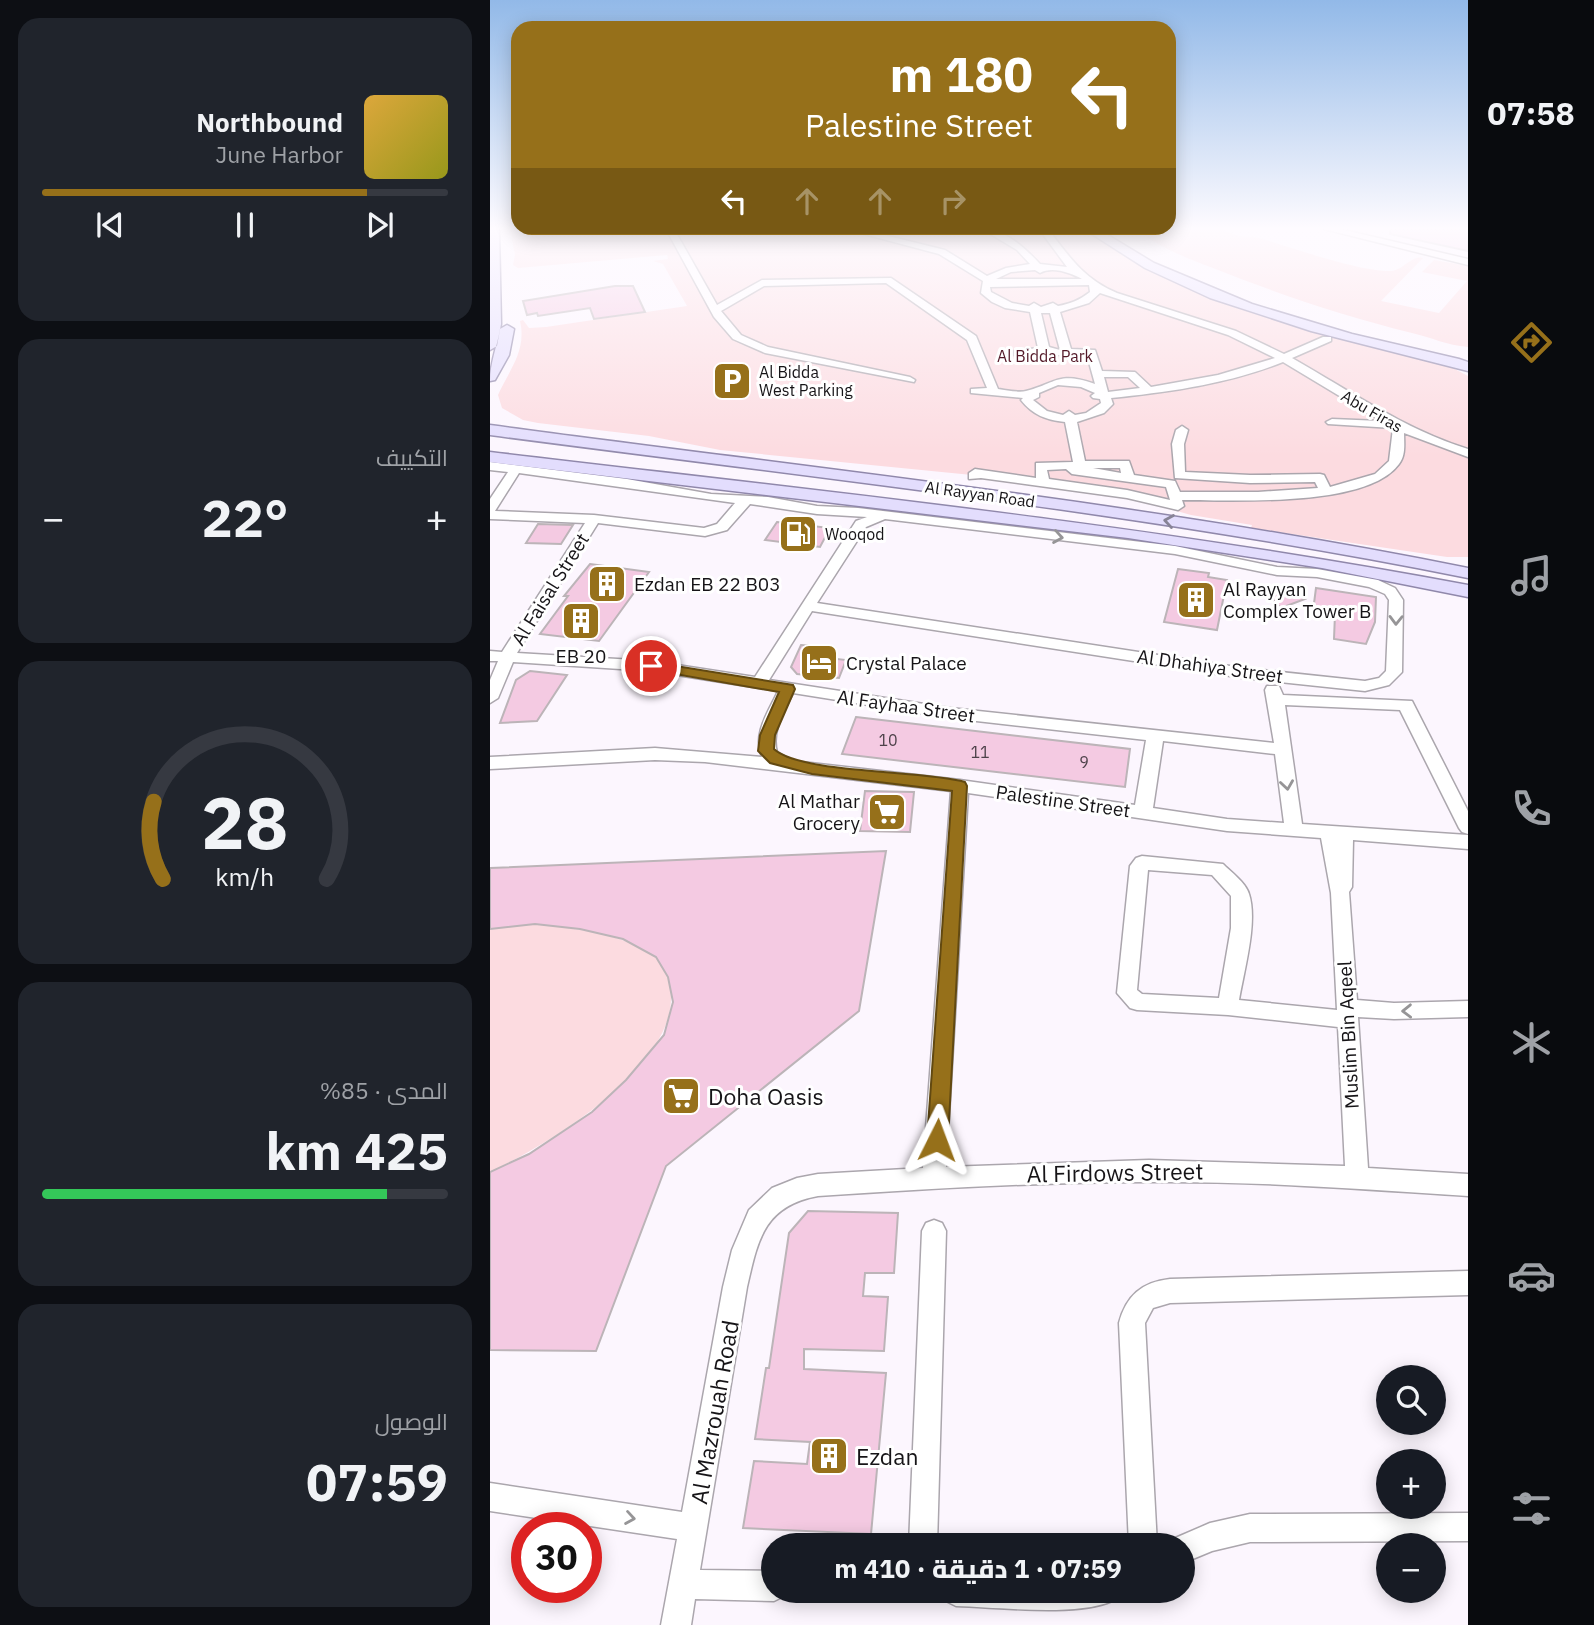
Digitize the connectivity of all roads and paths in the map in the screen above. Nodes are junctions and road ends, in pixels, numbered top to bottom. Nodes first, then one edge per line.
1 (493, 305) edge
2 (503, 305) edge
3 (712, 305) edge
4 (724, 305) edge
5 (924, 305) edge
6 (1017, 305) edge
7 (1068, 305) edge
8 (1142, 305) edge
9 (1246, 305) edge
10 (1280, 305) edge
11 (1035, 308) junction
12 (1053, 308) junction
13 (715, 310) junction
14 (1327, 339) dead end
15 (490, 345) edge
16 (1044, 350) junction
17 (1468, 351) edge
18 (1066, 352) junction
19 (1018, 353) dead end
20 (1282, 358) junction
21 (1468, 367) edge
22 (494, 371) edge
23 (1098, 374) junction
24 (910, 380) dead end
25 (490, 389) edge
26 (1149, 390) junction
27 (975, 391) dead end
28 (994, 392) junction
29 (1101, 394) junction
30 (1032, 395) junction
31 (1069, 416) junction
32 (1332, 421) dead end
33 (491, 423) edge
34 (1397, 426) junction
35 (1182, 430) dead end
36 (490, 441) edge
37 (1468, 453) edge
38 (490, 457) edge
39 (490, 466) edge
40 (1077, 467) junction
41 (516, 469) junction
42 (906, 471) dead end
43 (816, 472) junction
44 (942, 475) dead end
45 (972, 476) dead end
46 (686, 481) junction
47 (1047, 483) junction
48 (1326, 492) junction
49 (983, 494) junction
50 (1175, 496) junction
51 (1011, 498) junction
52 (720, 499) junction
53 (747, 500) junction
54 (859, 507) junction
55 (490, 508) edge
56 (810, 509) joint
57 (490, 515) edge
58 (884, 515) junction
59 (542, 516) junction
60 (1002, 518) junction
61 (594, 519) junction
62 (861, 524) junction
63 (961, 526) junction
64 (675, 528) junction
65 (1128, 533) junction
66 (1358, 551) junction
67 (1468, 560) edge
68 (1258, 565) joint
69 (1468, 573) edge
70 (1468, 582) edge
71 (1468, 593) edge
72 (806, 606) junction
73 (490, 656) edge
74 (507, 657) junction
75 (1243, 673) junction
76 (1303, 679) junction
77 (752, 683) junction
78 (788, 689) junction
79 (1276, 697) junction
80 (490, 698) edge
81 (767, 735) junction
82 (1155, 737) junction
83 (1282, 749) junction
84 (738, 759) junction
85 (490, 763) edge
86 (812, 769) junction
87 (960, 786) junction
88 (1143, 813) junction
89 (1468, 828) edge
90 (1294, 831) junction
91 (1337, 834) junction
92 (1468, 842) edge
93 (1228, 1007) junction
94 (1468, 1009) edge
95 (1347, 1014) junction
96 (1357, 1177) junction
97 (934, 1178) junction
98 (1468, 1185) edge
99 (766, 1205) joint
100 (934, 1231) dead end
101 (1468, 1283) edge
102 (491, 1501) edge
103 (1468, 1527) edge
104 (694, 1528) junction
105 (923, 1533) edge
106 (1142, 1533) edge
107 (1195, 1544) edge
108 (684, 1584) junction
109 (761, 1586) edge
110 (676, 1625) edge

1 - 15 main road
2 - 22 main road
3 - 13 street
4 - 13 street
5 - 28 street
6 - 11 street
7 - 12 street
8 - 20 street, Abu Firas
9 - 21 main road
10 - 17 main road
11 - 12 street
11 - 16 street
12 - 18 street
13 - 24 street
14 - 20 street
16 - 18 street
16 - 19 street
18 - 23 street
20 - 26 street
20 - 34 street, Abu Firas
22 - 25 main road
23 - 26 street
23 - 29 street
26 - 29 street
27 - 28 street
28 - 30 street
29 - 30 street
29 - 31 street
30 - 31 street
31 - 40 street
32 - 34 street
33 - 43 main road, Al Rayyan Road
34 - 37 street, Abu Firas
34 - 48 street
35 - 48 street
36 - 51 main road
38 - 46 main road, Al Rayyan Road
39 - 41 street
40 - 47 street
40 - 47 street
40 - 50 street
41 - 52 street
41 - 55 street
42 - 43 main road
43 - 49 main road, Al Rayyan Road
44 - 49 main road
45 - 47 street
46 - 52 main road
46 - 54 main road, Al Rayyan Road
47 - 50 street
48 - 50 street
49 - 51 main road, Al Rayyan Road
66 -> 51 main road, Al Rayyan Road
52 - 53 street
52 - 64 street
53 - 56 street
53 - 64 street
54 - 56 main road
54 - 58 street, Al Rayyan Road
54 - 60 main road, Al Rayyan Road
54 - 62 street
55 - 59 street
57 - 59 street
58 - 62 street
58 - 63 street, Al Rayyan Road
59 - 61 street
60 - 63 main road
60 - 65 main road, Al Rayyan Road
61 - 64 street
61 - 74 street, Al Faisal Street
62 - 72 street
63 -> 68 street, Al Rayyan Road
65 - 70 main road
65 - 71 main road, Al Rayyan Road
66 - 67 main road
66 - 69 main road, Al Rayyan Road
68 -> 76 street, Al Dhahiya Street
72 - 75 street, Al Dhahiya Street
72 - 77 street
73 - 74 street, Al Fayhaa Street
74 - 77 street, Al Fayhaa Street
74 - 80 street, Al Faisal Street
75 - 76 street, Al Dhahiya Street
75 - 79 street
76 - 79 street
77 - 78 street, Al Fayhaa Street
78 - 81 street
78 - 82 street, Al Fayhaa Street
79 - 83 street
79 - 89 street
81 - 84 street
81 - 86 street
82 - 83 street, Al Fayhaa Street
82 - 88 street
83 -> 90 street
84 - 85 street, Palestine Street
84 - 86 street, Palestine Street
86 - 87 street, Palestine Street
87 - 88 street, Palestine Street
87 - 97 street
88 - 90 street, Palestine Street
90 - 91 street, Palestine Street
91 - 92 street, Palestine Street
91 - 95 street, Muslim Bin Aqeel
93 - 93 street
93 - 95 street
94 -> 95 street
95 - 96 street, Muslim Bin Aqeel
96 - 97 street, Al Firdows Street
96 - 98 street, Al Firdows Street
97 - 99 street, Al Firdows Street
99 - 104 street, Al Mazrouah Road
100 - 105 street
101 - 106 street
102 -> 104 street
103 - 107 street
104 - 108 street, Al Mazrouah Road
108 - 109 street
108 - 110 street, Al Mazrouah Road

